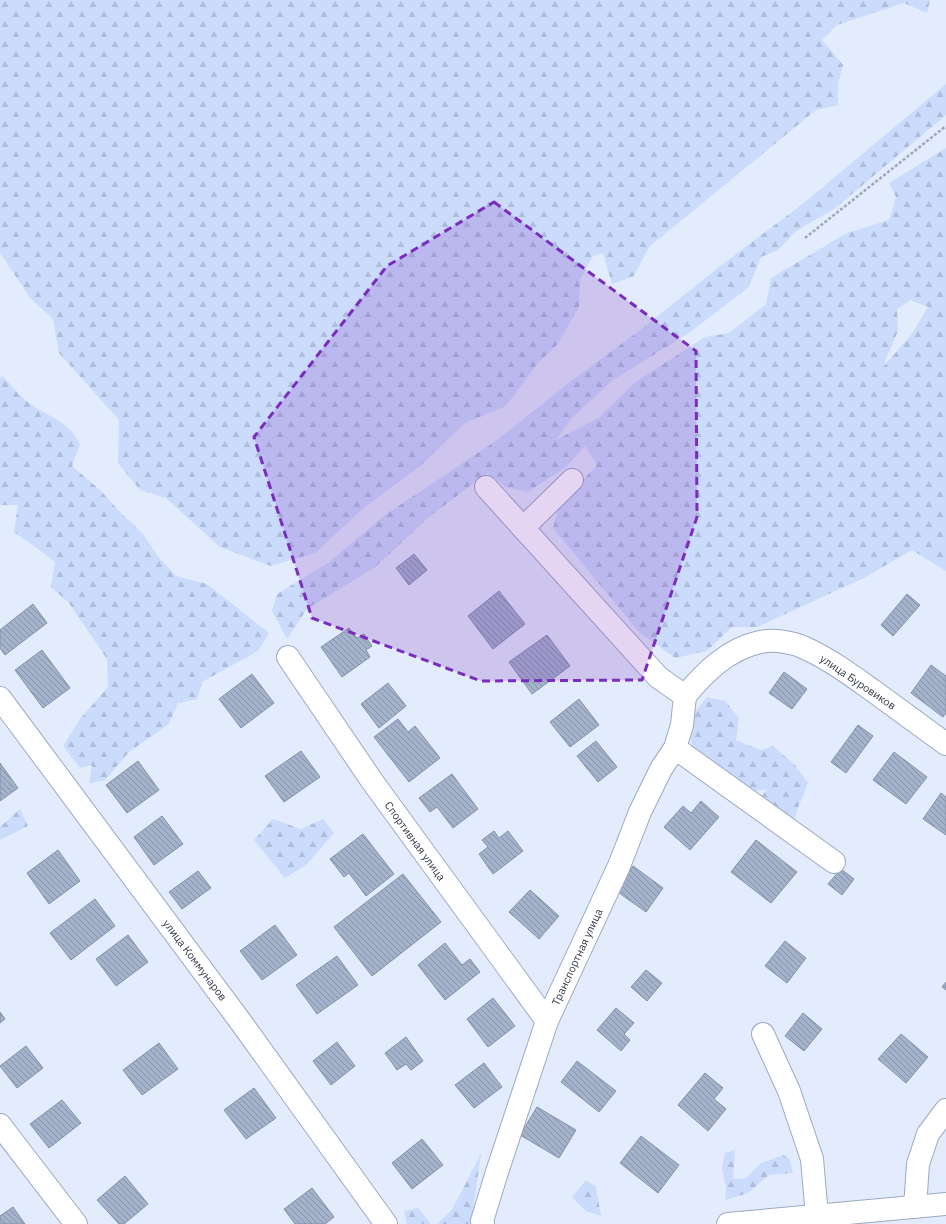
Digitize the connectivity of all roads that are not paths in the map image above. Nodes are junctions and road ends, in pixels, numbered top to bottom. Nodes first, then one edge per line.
1 (572, 480) dead end
2 (486, 487) dead end
3 (523, 528) junction
4 (288, 657) dead end
5 (684, 696) junction
6 (0, 698) edge
7 (946, 744) edge
8 (674, 748) junction
9 (834, 862) dead end
10 (547, 1021) junction
11 (763, 1034) dead end
12 (946, 1110) edge
13 (0, 1125) edge
14 (946, 1204) edge
15 (916, 1207) junction
16 (817, 1216) junction
17 (76, 1224) edge
18 (386, 1224) edge
19 (483, 1224) edge
20 (728, 1224) edge

1 - 3 street
2 - 3 street
3 - 5 street
4 - 10 street, Спортивная улица
5 - 7 street, улица Буровиков
5 - 8 street, Транспортная улица
6 - 18 street, улица Коммунаров
8 - 9 street
8 - 10 street, Транспортная улица
10 - 19 street, Транспортная улица
11 - 16 street
12 - 15 street
13 - 17 street
14 - 15 street
15 - 16 street
16 - 20 street

